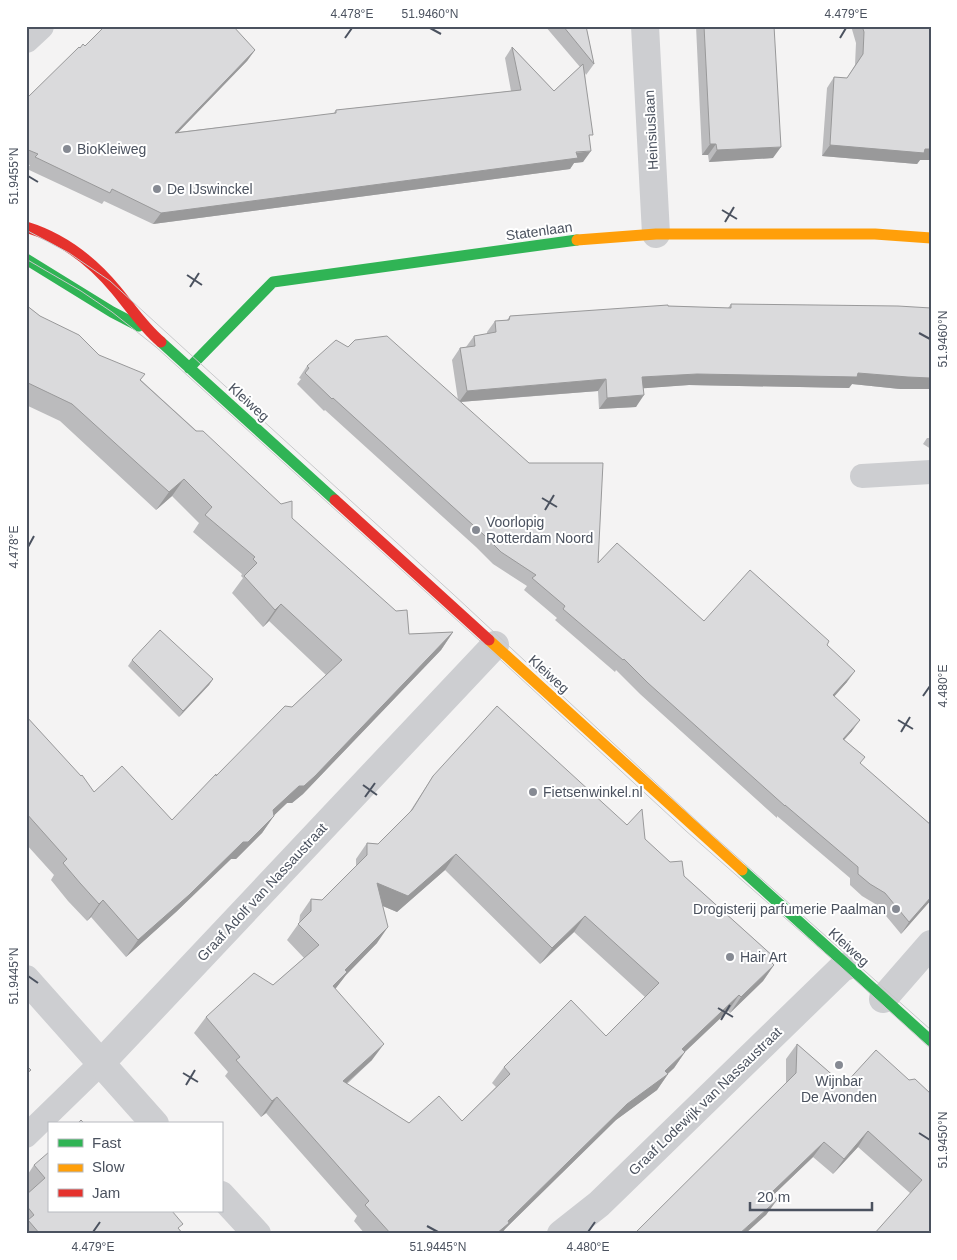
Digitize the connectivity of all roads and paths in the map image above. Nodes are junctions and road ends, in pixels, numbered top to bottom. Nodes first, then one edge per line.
1 (40, 26) edge
2 (645, 26) edge
3 (26, 40) edge
4 (26, 227) edge
5 (656, 234) junction
6 (931, 238) edge
7 (26, 259) edge
8 (146, 330) junction
9 (190, 368) junction
10 (931, 472) edge
11 (862, 476) dead end
12 (495, 645) junction
13 (931, 944) edge
14 (847, 966) junction
15 (26, 979) edge
16 (883, 999) junction
17 (931, 1041) edge
18 (101, 1062) junction
19 (153, 1122) edge
20 (26, 1136) edge
21 (222, 1196) edge
22 (257, 1234) edge
23 (561, 1234) edge

1 - 3 street
2 - 5 street, Heinsiuslaan
4 - 8 street, Kleiweg
5 - 6 street, Statenlaan
5 - 9 street, Statenlaan
7 - 8 street, Kleiweg
8 - 9 street, Kleiweg
9 - 12 street, Kleiweg
10 - 11 lane
12 - 14 street, Kleiweg
12 - 18 street, Graaf Adolf van Nassaustraat
13 - 16 street
14 - 16 street, Kleiweg
14 - 23 street, Graaf Lodewijk van Nassaustraat
15 - 18 street
16 - 17 street, Kleiweg
18 - 19 street
18 - 20 lane, Graaf Adolf van Nassaustraat
21 - 22 street

